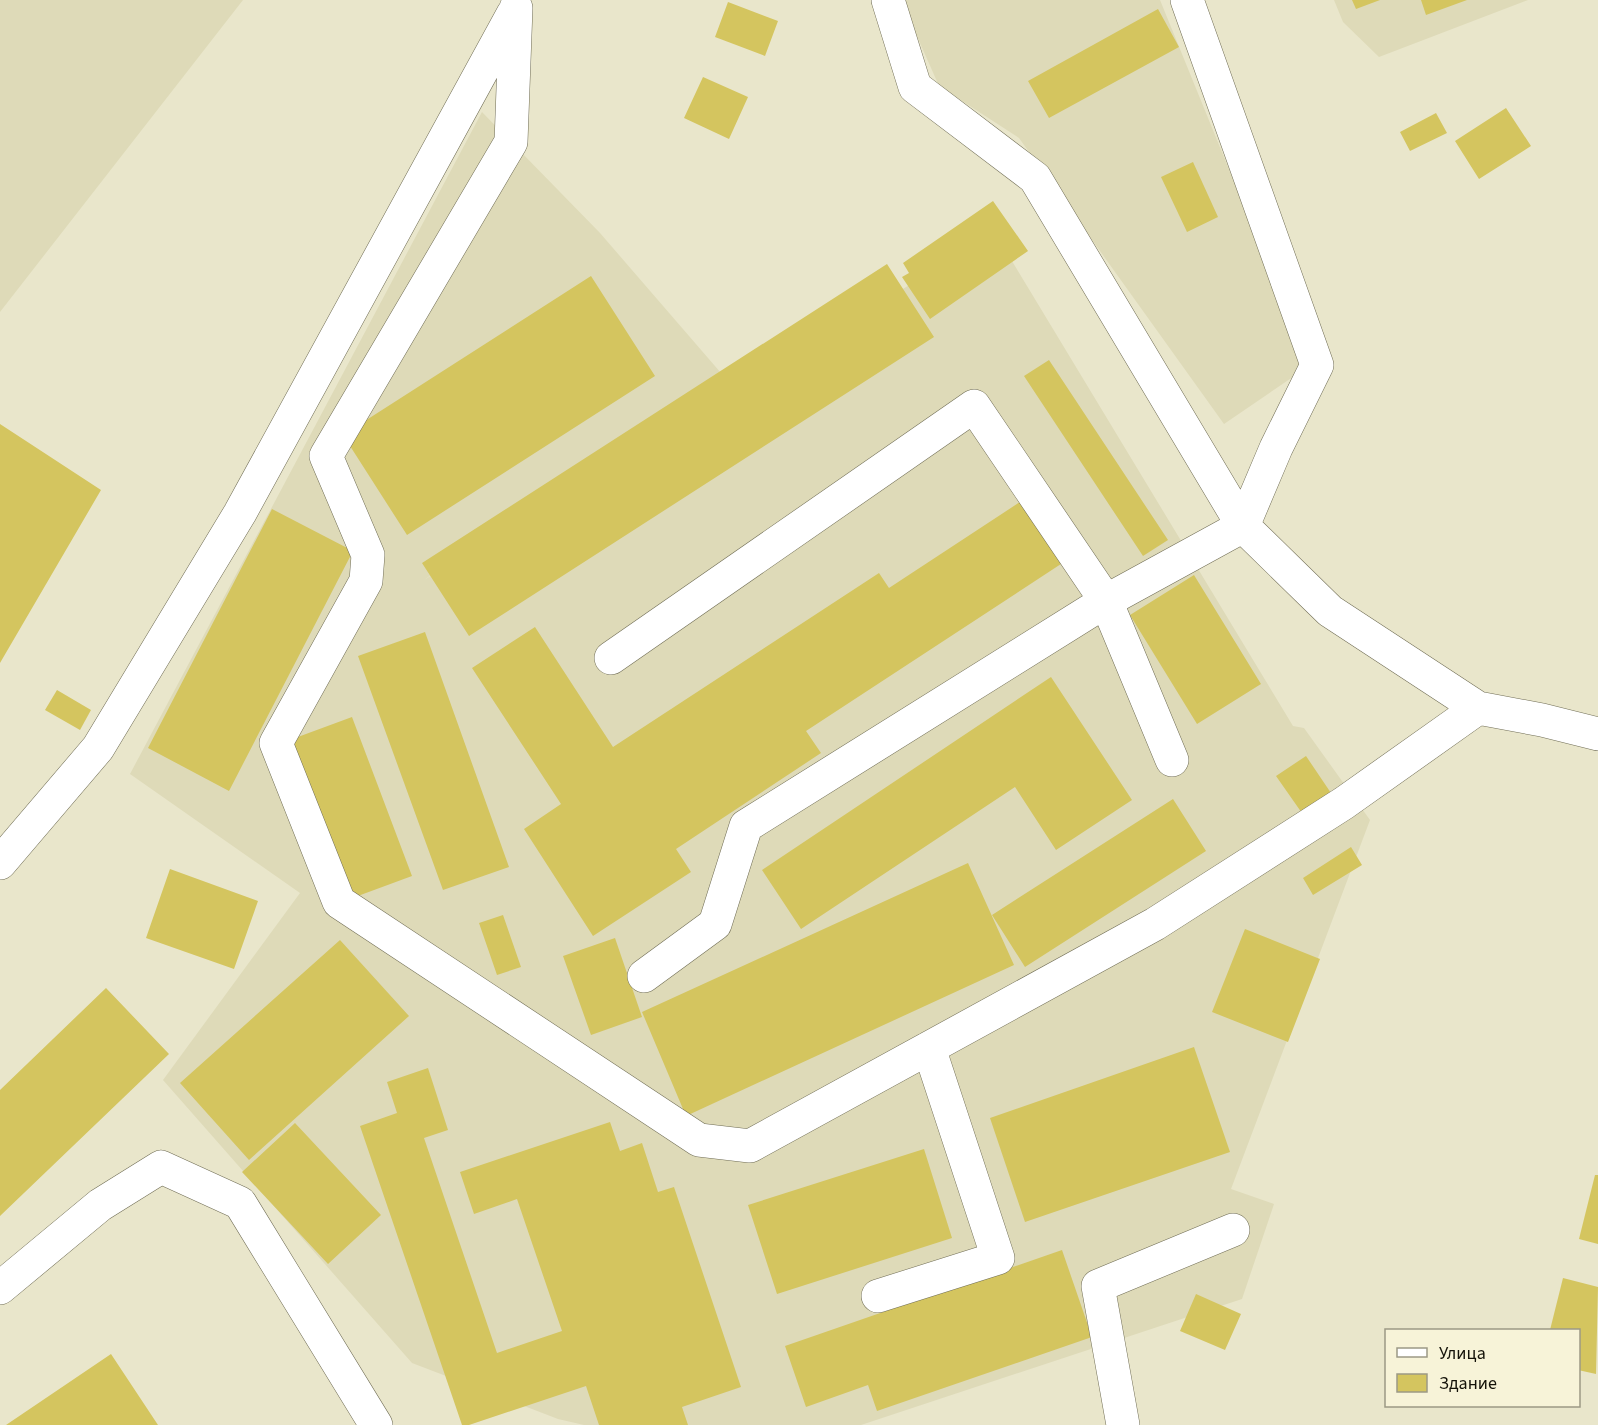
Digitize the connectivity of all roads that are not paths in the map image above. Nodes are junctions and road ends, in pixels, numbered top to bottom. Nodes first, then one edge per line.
1 (888, 0) edge
2 (1187, 0) edge
3 (518, 4) edge
4 (1243, 526) junction
5 (1106, 601) junction
6 (611, 658) dead end
7 (1478, 708) junction
8 (1598, 735) edge
9 (1172, 760) dead end
10 (0, 863) edge
11 (644, 976) dead end
12 (929, 1048) junction
13 (1233, 1230) dead end
14 (0, 1288) edge
15 (878, 1296) dead end
16 (375, 1425) edge
17 (1123, 1425) edge

1 - 4 street
2 - 4 street
3 - 10 street
3 - 12 street
4 - 5 street
4 - 7 street
5 - 6 street
5 - 9 street
5 - 11 street
7 - 8 street
7 - 12 street
12 - 15 street
13 - 17 street
14 - 16 street

